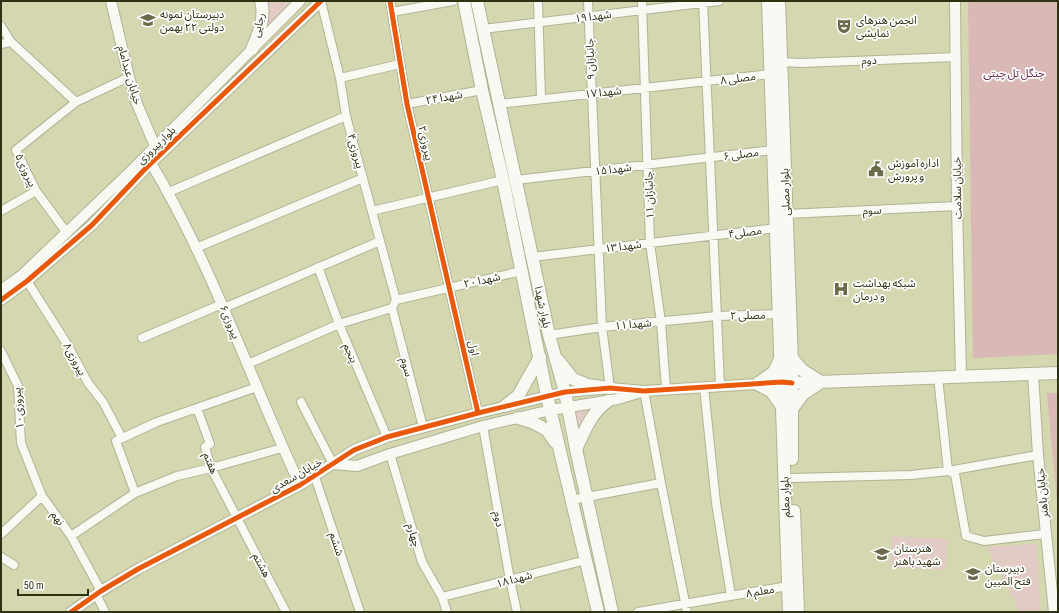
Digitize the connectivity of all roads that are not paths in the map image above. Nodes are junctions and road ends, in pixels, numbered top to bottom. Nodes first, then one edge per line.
1 (111, 1) edge
2 (261, 1) edge
3 (300, 1) edge
4 (321, 1) edge
5 (390, 1) edge
6 (453, 1) edge
7 (464, 1) edge
8 (476, 1) edge
9 (538, 1) edge
10 (588, 1) edge
11 (642, 1) edge
12 (719, 1) edge
13 (768, 1) edge
14 (779, 1) edge
15 (955, 1) edge
16 (703, 2) edge
17 (642, 10) junction
18 (392, 12) junction
19 (588, 16) junction
20 (539, 22) junction
21 (1, 26) edge
22 (483, 29) junction
23 (11, 42) junction
24 (1, 44) edge
25 (252, 49) junction
26 (956, 57) junction
27 (781, 62) junction
28 (400, 64) junction
29 (770, 74) junction
30 (129, 77) junction
31 (340, 78) junction
32 (707, 82) junction
33 (645, 88) junction
34 (482, 90) junction
35 (591, 94) junction
36 (776, 95) junction
37 (541, 99) junction
38 (76, 102) junction
39 (407, 104) junction
40 (499, 104) junction
41 (346, 116) junction
42 (155, 146) junction
43 (773, 150) junction
44 (710, 158) junction
45 (151, 163) junction
46 (648, 165) junction
47 (595, 171) junction
48 (363, 178) junction
49 (503, 180) junction
50 (516, 180) junction
51 (36, 191) junction
52 (169, 192) junction
53 (429, 197) junction
54 (957, 206) junction
55 (1, 211) edge
56 (372, 211) junction
57 (786, 214) junction
58 (84, 216) junction
59 (92, 225) junction
60 (776, 228) junction
61 (67, 233) junction
62 (713, 235) junction
63 (380, 241) junction
64 (650, 242) junction
65 (196, 248) junction
66 (598, 249) junction
67 (532, 257) junction
68 (318, 267) junction
69 (522, 271) junction
70 (27, 281) junction
71 (450, 288) junction
72 (1, 290) edge
73 (1, 300) edge
74 (394, 304) junction
75 (223, 306) junction
76 (779, 314) junction
77 (717, 316) junction
78 (661, 322) junction
79 (338, 324) junction
80 (602, 327) junction
81 (549, 335) junction
82 (142, 338) dead end
83 (1, 351) edge
84 (554, 356) junction
85 (540, 357) junction
86 (786, 357) junction
87 (248, 364) junction
88 (1058, 373) edge
89 (1033, 374) junction
90 (961, 376) junction
91 (938, 378) junction
92 (787, 382) junction
93 (822, 382) junction
94 (757, 384) junction
95 (257, 386) junction
96 (720, 386) junction
97 (610, 388) junction
98 (704, 388) junction
99 (666, 389) junction
100 (644, 391) junction
101 (565, 392) junction
102 (547, 396) junction
103 (608, 401) junction
104 (301, 402) dead end
105 (505, 406) junction
106 (568, 407) junction
107 (197, 408) junction
108 (787, 409) junction
109 (551, 410) junction
110 (478, 413) junction
111 (518, 418) junction
112 (483, 426) junction
113 (423, 427) junction
114 (387, 437) junction
115 (122, 438) junction
116 (21, 443) joint
117 (282, 448) junction
118 (560, 449) junction
119 (576, 449) junction
120 (390, 454) junction
121 (1038, 455) junction
122 (333, 464) junction
123 (211, 468) junction
124 (948, 471) junction
125 (315, 476) junction
126 (792, 478) junction
127 (661, 483) junction
128 (300, 486) junction
129 (135, 493) junction
130 (42, 496) junction
131 (586, 496) junction
132 (571, 500) junction
133 (237, 519) junction
134 (1, 534) edge
135 (1045, 534) junction
136 (71, 536) junction
137 (1, 557) edge
138 (586, 560) junction
139 (14, 565) dead end
140 (510, 580) junction
141 (788, 586) junction
142 (98, 593) junction
143 (731, 596) junction
144 (442, 598) junction
145 (686, 608) edge
146 (71, 612) edge
147 (105, 612) edge
148 (286, 612) edge
149 (360, 612) edge
150 (447, 612) edge
151 (517, 612) edge
152 (598, 612) edge
153 (612, 612) edge
154 (638, 612) edge
155 (789, 612) edge
156 (798, 612) edge
157 (1054, 612) edge

1 - 30 street, خیابان عبدامام
2 - 25 main road, رجایی
3 - 25 street, بلوار پیروزی
4 - 31 street, پیروزی۴
4 - 45 street, بلوار پیروزی
5 - 18 street, پیروزی۲
6 - 18 street
7 - 34 main road, بلوار شهدا
8 - 22 main road, بلوار شهدا
9 - 20 street
10 - 19 street, جانبازان ۹
11 - 17 street, جانبازان ۱۱
12 - 16 street, شهدا ۱۹
13 - 29 main road, بلوار مصلی
14 - 27 main road, بلوار مصلی
15 - 26 street, خیابان سلامت
16 - 17 street, شهدا ۱۹
16 - 32 street
17 - 19 street, شهدا ۱۹
17 - 33 street, جانبازان ۱۱
18 - 28 street, پیروزی۲
19 - 20 street, شهدا ۱۹
19 - 35 street, جانبازان ۹
20 - 22 street, شهدا ۱۹
20 - 37 street
21 - 23 street
22 - 40 main road, بلوار شهدا
23 - 24 street
23 - 38 street
25 - 42 street, بلوار پیروزی
26 - 27 street, دوم
26 - 54 street, خیابان سلامت
27 - 36 main road, بلوار مصلی
28 - 31 street
28 - 39 street, پیروزی۲
29 - 32 street, مصلی ۸
29 - 36 main road, بلوار مصلی
30 - 38 street
30 - 42 street, خیابان عبدامام
31 - 41 street, پیروزی۴
32 - 33 street, شهدا ۱۷
32 - 44 street
33 - 35 street, شهدا ۱۷
33 - 46 street, جانبازان ۱۱
34 - 39 street, شهدا ۲۴
34 - 49 main road, بلوار شهدا
35 - 37 street, شهدا ۱۷
35 - 47 street, جانبازان ۹
36 - 43 main road, بلوار مصلی
36 - 57 main road, بلوار مصلی
37 - 40 street, شهدا ۱۷
38 - 51 street, پیروزی۵
39 - 53 street, پیروزی۲
40 - 50 main road, بلوار شهدا
41 - 48 street, پیروزی۴
41 - 52 street
42 - 58 street, بلوار پیروزی
43 - 44 street, مصلی ۶
43 - 60 main road, بلوار مصلی
44 - 46 street, شهدا ۱۵
44 - 62 street
45 - 52 street, پیروزی۶
45 - 59 street, بلوار پیروزی
46 - 47 street, شهدا ۱۵
46 - 64 street, جانبازان ۱۱
47 - 50 street, شهدا ۱۵
47 - 66 street, جانبازان ۹
48 - 56 street, پیروزی۴
48 - 65 street
49 - 53 street
49 - 69 main road, بلوار شهدا
50 - 67 main road, بلوار شهدا
51 - 55 street
51 - 61 street, پیروزی۵
52 - 65 street, پیروزی۶
53 - 56 street
53 - 71 street, پیروزی۲
54 - 57 street, سوم
54 - 90 street, خیابان سلامت
56 - 63 street, پیروزی۴
57 - 86 main road, بلوار مصلی
58 - 59 street
58 - 61 street, بلوار پیروزی
59 - 70 street, بلوار پیروزی
60 - 62 street, مصلی۴
60 - 76 main road, بلوار مصلی
61 - 72 street, بلوار پیروزی
62 - 64 street, شهدا ۱۳
62 - 77 street
63 - 68 street
63 - 74 street, پیروزی۴
64 - 66 street, شهدا ۱۳
64 - 78 street, جانبازان ۱۱
65 - 75 street, پیروزی۶
66 - 67 street, شهدا ۱۳
66 - 80 street, جانبازان ۹
67 - 81 main road, بلوار شهدا
68 - 75 street
68 - 79 street, پنجم
69 - 71 street, شهدا ۲۰
69 - 85 main road, بلوار شهدا
70 - 73 street, بلوار پیروزی
70 - 115 street, پیروزی۸
71 - 74 street, شهدا ۲۰
71 - 110 street, اول
74 - 79 street, شهدا ۲۰
74 - 113 street, سوم
75 - 82 street
75 - 87 street, پیروزی۶
76 - 77 street, مصلی ۲
76 - 86 main road, بلوار مصلی
77 - 78 street, شهدا ۱۱
77 - 96 street
78 - 80 street, شهدا ۱۱
78 - 99 street, جانبازان ۱۱
79 - 87 street, شهدا ۲۰
79 - 114 street, پنجم
80 - 81 street, شهدا ۱۱
80 - 97 street, جانبازان ۹
81 - 84 main road, بلوار شهدا
83 - 116 street, پیروزی۱۰
84 - 97 main road
84 - 101 main road, بلوار شهدا
85 - 102 main road, بلوار شهدا
85 - 105 main road
86 - 92 main road, بلوار مصلی
86 - 93 main road
86 - 94 main road
87 - 95 street, پیروزی۶
88 - 89 main road
89 - 90 main road
89 - 121 street, خیابان باهنر
90 - 91 main road
91 - 93 main road
91 - 124 street
92 - 93 main road
92 - 94 street
92 - 108 main road, بلوار معلم
93 - 108 main road
94 - 96 street
94 - 108 main road
95 - 107 street
95 - 117 street, پیروزی۶
96 - 98 street
97 - 100 street, خیابان سعدی
97 - 101 street, خیابان سعدی
98 - 99 street
98 - 143 street
99 - 100 street
100 - 103 street, خیابان سعدی
100 - 127 street
101 - 102 street, خیابان سعدی
101 - 106 main road, بلوار شهدا
102 - 105 street, خیابان سعدی
102 - 109 main road, بلوار شهدا
103 - 106 street, خیابان سعدی
103 - 119 main road
104 - 122 street
105 - 110 street, خیابان سعدی
106 - 109 street, خیابان سعدی
106 - 119 main road, بلوار شهدا
107 - 115 street
107 - 123 street, هفتم
108 - 126 main road, بلوار معلم
108 - 141 main road, بلوار معلم
109 - 111 street, خیابان سعدی
109 - 118 main road, بلوار شهدا
110 - 113 street, خیابان سعدی
111 - 112 street, خیابان سعدی
111 - 118 main road
112 - 120 street, خیابان سعدی
112 - 140 street, دوم
113 - 114 street, خیابان سعدی
114 - 122 street, خیابان سعدی
115 - 129 street
116 - 130 street, نهم
117 - 123 street
117 - 128 street, پیروزی۶
118 - 132 main road, بلوار شهدا
119 - 131 main road, بلوار شهدا
120 - 122 street, خیابان سعدی
120 - 144 street, چهارم
121 - 124 street
121 - 135 street, خیابان باهنر
122 - 125 street, خیابان سعدی
123 - 129 street
123 - 133 street, هفتم
124 - 126 street
124 - 135 street
125 - 128 street, خیابان سعدی
125 - 149 street, ششم
126 - 156 main road, بلوار معلم
127 - 131 street
127 - 145 street
128 - 133 street, خیابان سعدی
129 - 136 street
130 - 134 street
130 - 136 street, نهم
131 - 132 street
131 - 153 main road, بلوار شهدا
132 - 138 main road, بلوار شهدا
133 - 142 street, خیابان سعدی
133 - 148 street, هشتم
135 - 157 street, خیابان باهنر
136 - 142 street, نهم
137 - 139 street
138 - 140 street, شهدا ۱۸
138 - 152 main road, بلوار شهدا
140 - 144 street, شهدا ۱۸
140 - 151 street, دوم
141 - 143 street, معلم ۸
141 - 155 main road, بلوار معلم
142 - 146 street, خیابان سعدی
142 - 147 street, نهم
143 - 145 street, معلم ۸
144 - 150 street, چهارم
145 - 154 street, معلم ۸

